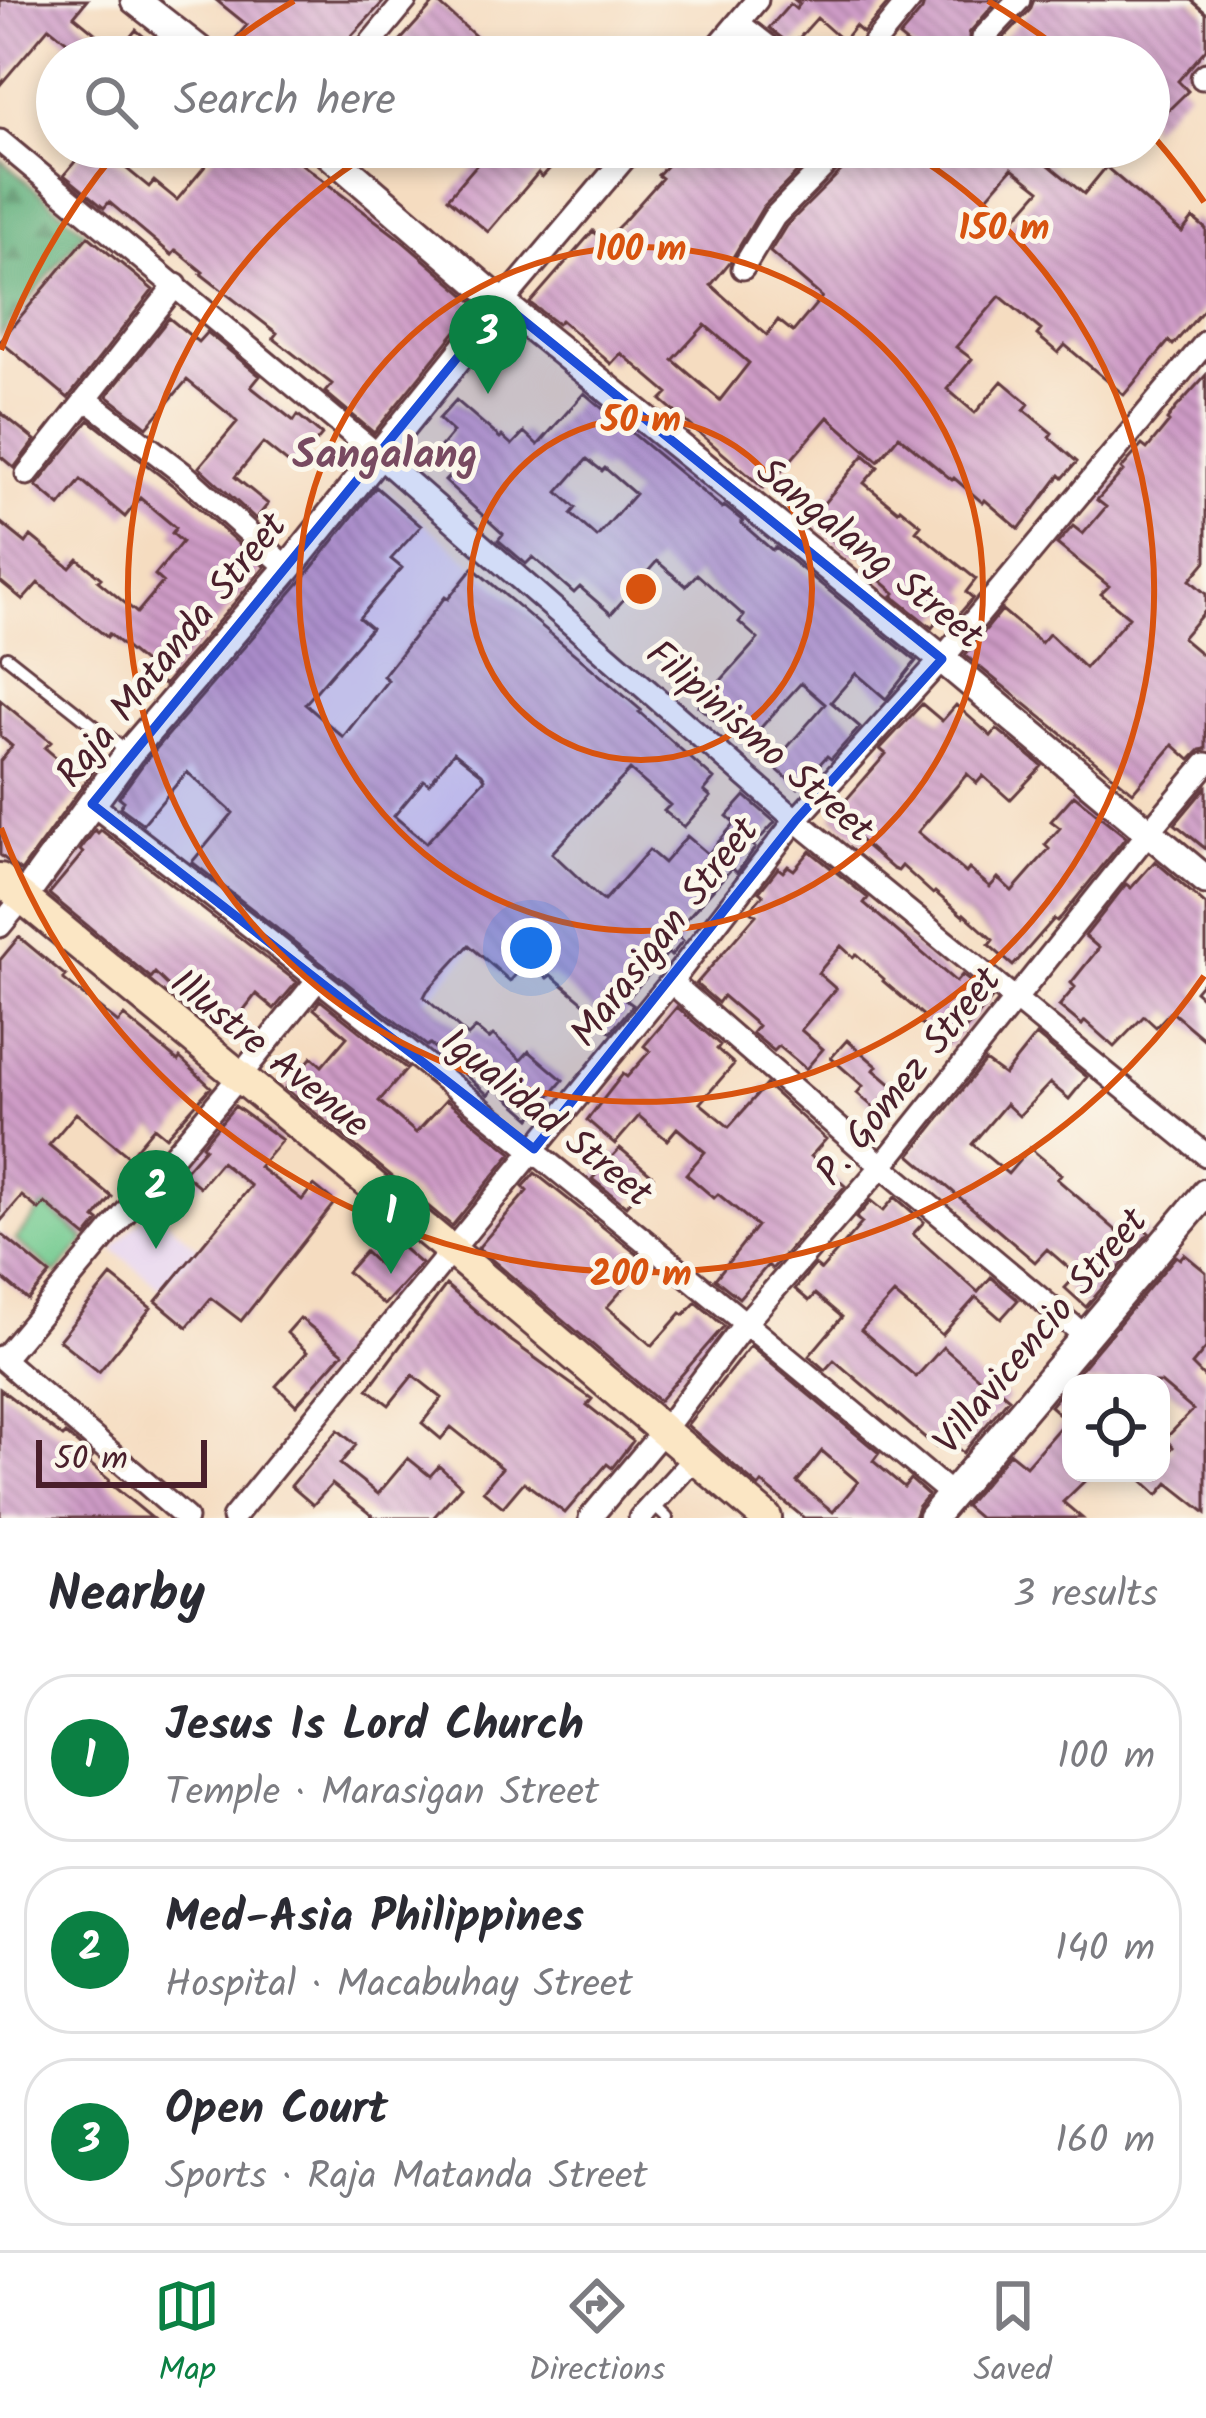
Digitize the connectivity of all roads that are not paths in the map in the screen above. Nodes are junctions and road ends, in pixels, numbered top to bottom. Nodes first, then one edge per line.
1 (135, 0) edge
2 (406, 0) edge
3 (758, 0) edge
4 (910, 0) edge
5 (1019, 0) edge
6 (738, 23) junction
7 (181, 36) edge
8 (376, 36) edge
9 (727, 36) edge
10 (755, 36) edge
11 (880, 36) edge
12 (984, 36) edge
13 (0, 141) edge
14 (345, 168) edge
15 (616, 168) edge
16 (823, 168) edge
17 (743, 268) dead end
18 (176, 285) junction
19 (502, 303) junction
20 (1206, 342) edge
21 (86, 399) junction
22 (379, 456) junction
23 (27, 474) dead end
24 (289, 568) junction
25 (8, 656) dead end
26 (942, 659) junction
27 (129, 753) junction
28 (1206, 764) edge
29 (92, 804) junction
30 (796, 820) junction
31 (1148, 833) junction
32 (1206, 880) edge
33 (12, 889) edge
34 (0, 926) edge
35 (319, 977) junction
36 (671, 982) junction
37 (1015, 999) junction
38 (240, 1076) junction
39 (534, 1149) junction
40 (1206, 1155) edge
41 (883, 1166) junction
42 (1206, 1193) edge
43 (453, 1252) junction
44 (746, 1322) junction
45 (1085, 1336) junction
46 (1, 1358) edge
47 (664, 1430) junction
48 (695, 1457) junction
49 (951, 1494) junction
50 (653, 1514) edge
51 (186, 1518) edge
52 (233, 1518) edge
53 (590, 1518) edge
54 (766, 1518) edge
55 (932, 1518) edge

1 - 7 street
2 - 8 street
3 - 6 street
4 - 11 street
5 - 12 street
6 - 9 street
6 - 10 street
13 - 18 street, Filipinismo Street
14 - 19 street, Sangalang Street
15 - 19 street, Raja Matanda Street
16 - 17 street
18 - 21 street
18 - 22 street, Filipinismo Street
19 - 22 street, Raja Matanda Street
19 - 26 street, Sangalang Street
20 - 26 street, Marasigan Street
21 - 23 street
21 - 24 street
22 - 24 street, Raja Matanda Street
22 - 30 street, Filipinismo Street
24 - 27 street, Raja Matanda Street
25 - 27 lane
26 - 30 street, Marasigan Street
26 - 31 street, Sangalang Street
27 - 29 street, Raja Matanda Street
28 - 31 street, P. Gomez Street
29 - 33 street, Raja Matanda Street
29 - 35 street, Igualidad Street
30 - 36 street, Marasigan Street
30 - 37 street, Filipinismo Street
31 - 32 street, Sangalang Street
31 - 37 street, P. Gomez Street
33 - 34 street, Raja Matanda Street
33 - 38 main road, Illustre Avenue
35 - 38 street
35 - 39 street, Igualidad Street
36 - 39 street, Marasigan Street
36 - 41 street
37 - 40 street, Filipinismo Street
37 - 41 street, P. Gomez Street
38 - 43 main road, Illustre Avenue
38 - 46 street
39 - 43 street, Marasigan Street
39 - 44 street, Igualidad Street
41 - 44 street, P. Gomez Street
41 - 45 street
42 - 45 street, Villavicencio Street
43 - 47 main road, Illustre Avenue
43 - 52 street, Marasigan Street
44 - 47 street, P. Gomez Street
44 - 49 street, Igualidad Street
45 - 49 street, Villavicencio Street
46 - 51 street
47 - 48 main road, Illustre Avenue
47 - 53 street, P. Gomez Street
48 - 50 street
48 - 54 main road, Illustre Avenue
49 - 55 street, Villavicencio Street

